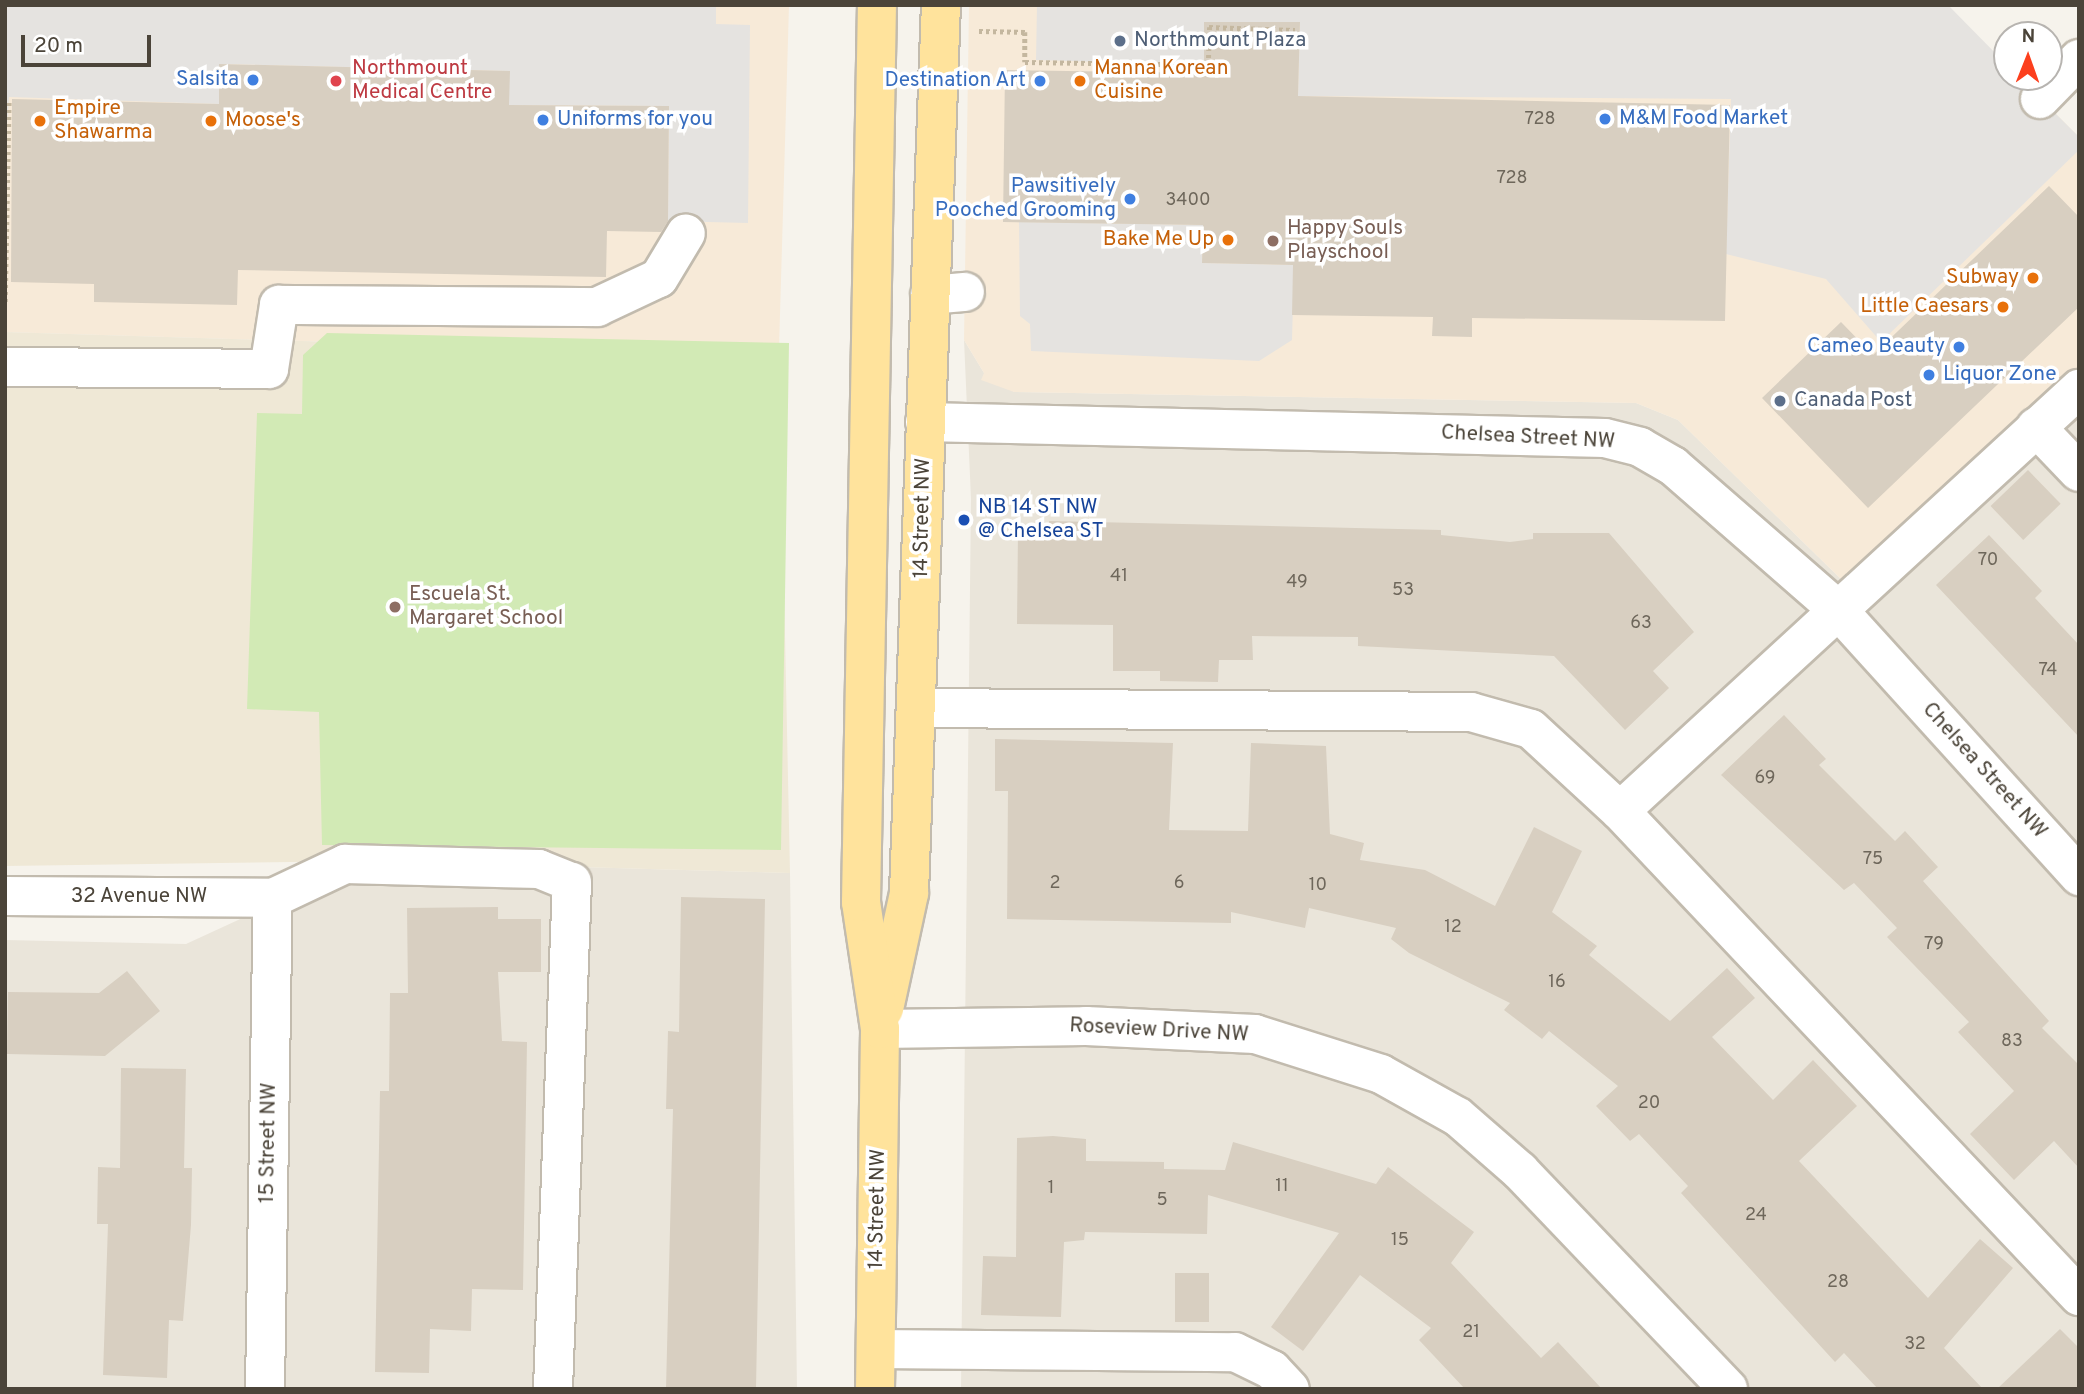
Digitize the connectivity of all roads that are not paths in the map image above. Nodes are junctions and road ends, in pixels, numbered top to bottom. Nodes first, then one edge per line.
1 (877, 5) edge
2 (953, 18) edge
3 (2079, 60) edge
4 (2040, 99) dead end
5 (686, 233) dead end
6 (5, 367) edge
7 (2079, 389) edge
8 (925, 422) junction
9 (2036, 427) junction
10 (2079, 472) edge
11 (1839, 611) junction
12 (918, 708) junction
13 (1620, 811) junction
14 (2079, 876) edge
15 (5, 896) edge
16 (273, 898) junction
17 (880, 1028) junction
18 (2079, 1296) edge
19 (876, 1349) junction
20 (265, 1389) edge
21 (554, 1389) edge
22 (875, 1389) edge
23 (1290, 1389) edge
24 (1728, 1389) edge

1 - 17 main road, 14 Street NW
2 - 8 main road, 14 Street NW
3 - 4 street
5 - 6 street
7 - 9 street
8 - 11 street, Chelsea Street NW
8 - 12 main road, 14 Street NW
9 - 10 street
9 - 11 street
11 - 13 street
11 - 14 street, Chelsea Street NW
12 - 13 street
12 - 17 main road, 14 Street NW
13 - 18 street
15 - 16 street, 32 Avenue NW
16 - 20 street, 15 Street NW
16 - 21 street
17 - 19 main road, 14 Street NW
17 - 24 street, Roseview Drive NW
19 - 22 main road, 14 Street NW
19 - 23 street

